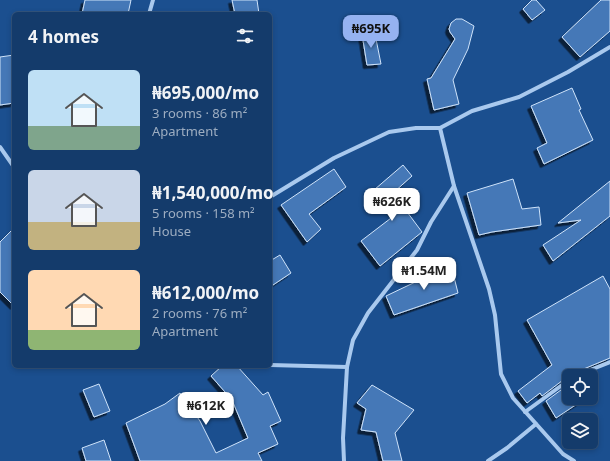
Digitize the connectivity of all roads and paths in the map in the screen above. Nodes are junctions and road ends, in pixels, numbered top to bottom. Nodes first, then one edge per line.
1 (154, 0) edge
2 (150, 12) edge
3 (610, 47) edge
4 (440, 128) junction
5 (0, 147) edge
6 (12, 164) edge
7 (454, 186) junction
8 (272, 196) edge
9 (610, 362) edge
10 (272, 365) edge
11 (347, 368) junction
12 (593, 369) edge
13 (562, 385) edge
14 (526, 412) junction
15 (536, 424) junction
16 (344, 461) edge
17 (488, 461) edge
18 (574, 461) edge

1 - 2 street
3 - 4 street
4 - 7 street
4 - 8 street
5 - 6 street
7 - 11 street
7 - 14 street
9 - 12 street
10 - 11 street
11 - 16 street
13 - 14 street
14 - 15 street
15 - 17 street
15 - 18 street

